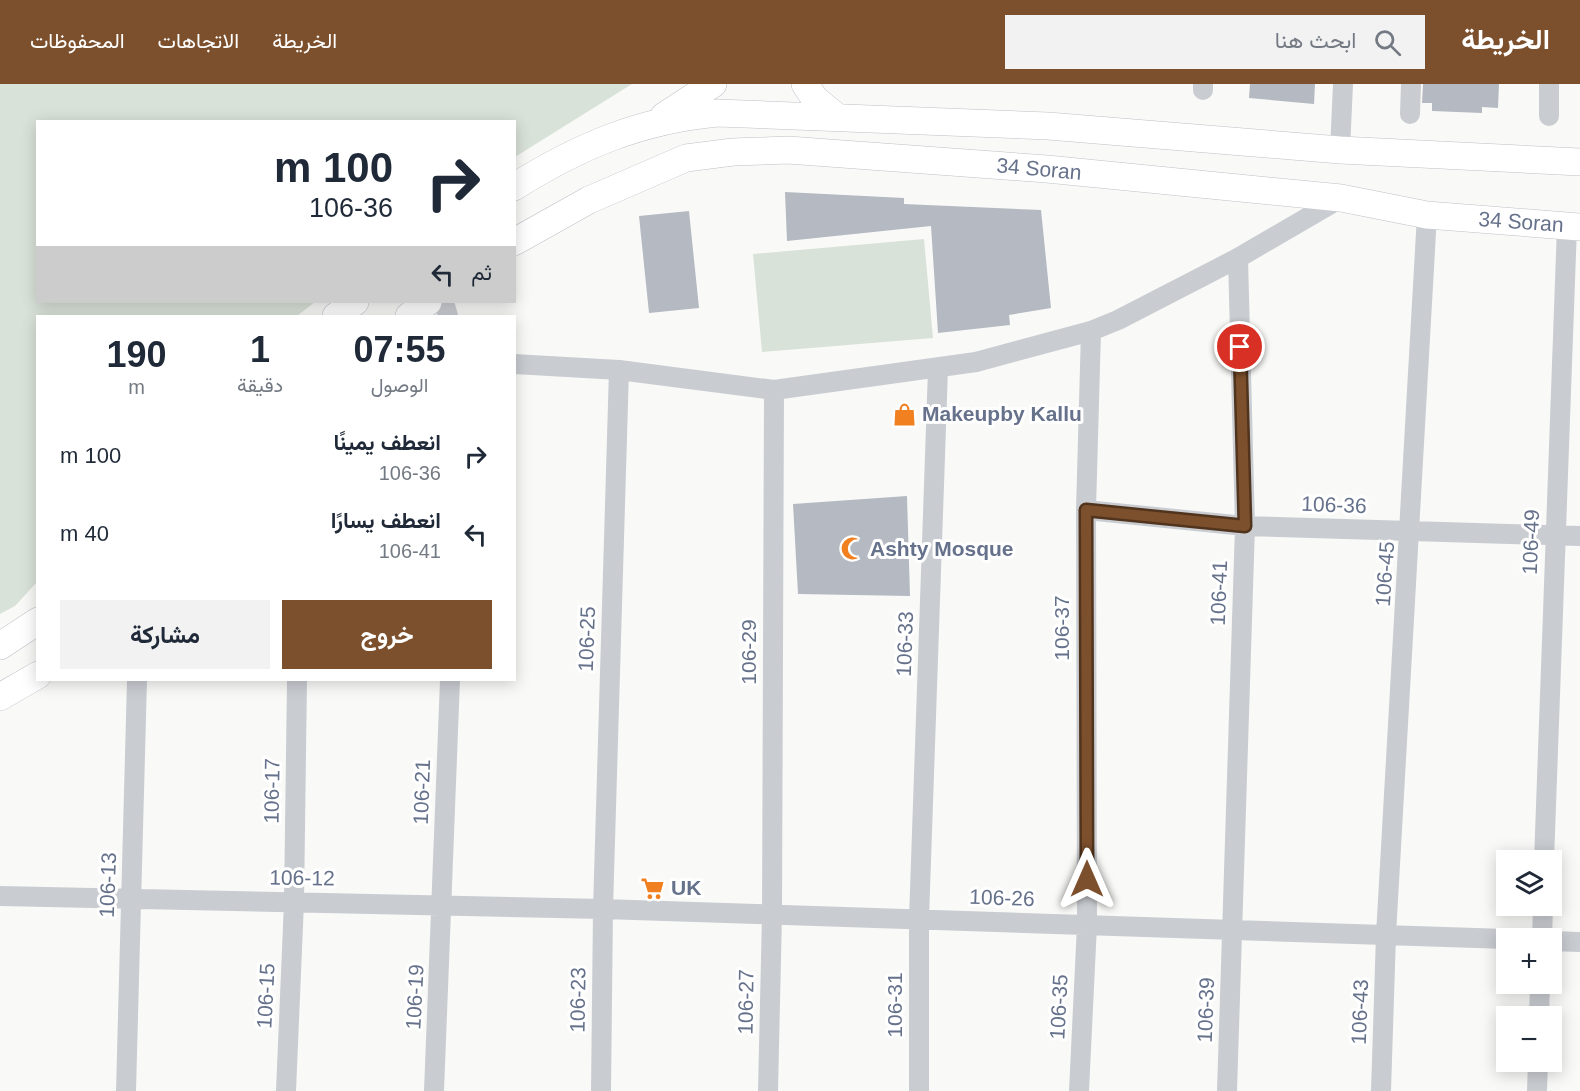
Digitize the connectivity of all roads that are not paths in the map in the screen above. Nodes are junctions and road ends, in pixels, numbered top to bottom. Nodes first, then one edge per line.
1 (713, 84) edge
2 (805, 84) edge
3 (1343, 84) edge
4 (1411, 84) edge
5 (1550, 84) edge
6 (1410, 114) dead end
7 (1549, 116) dead end
8 (837, 117) junction
9 (650, 124) junction
10 (1048, 126) junction
11 (1340, 150) junction
12 (1580, 162) edge
13 (1047, 169) junction
14 (516, 186) edge
15 (1341, 198) junction
16 (1427, 215) junction
17 (1573, 226) edge
18 (516, 241) edge
19 (1238, 258) junction
20 (427, 303) edge
21 (410, 315) edge
22 (1090, 331) junction
23 (516, 364) edge
24 (938, 369) junction
25 (619, 370) junction
26 (774, 390) junction
27 (1086, 510) junction
28 (1245, 526) junction
29 (1411, 532) junction
30 (1556, 535) junction
31 (1580, 536) edge
32 (36, 622) edge
33 (0, 646) edge
34 (36, 676) edge
35 (137, 681) edge
36 (297, 681) edge
37 (450, 681) edge
38 (0, 697) edge
39 (1544, 850) edge
40 (0, 896) edge
41 (131, 898) junction
42 (294, 902) junction
43 (443, 905) junction
44 (603, 909) junction
45 (772, 915) junction
46 (919, 920) junction
47 (1087, 925) junction
48 (1232, 930) junction
49 (1386, 935) junction
50 (1496, 939) edge
51 (1562, 941) edge
52 (1580, 942) edge
53 (1538, 1072) edge
54 (126, 1091) edge
55 (286, 1091) edge
56 (434, 1091) edge
57 (601, 1091) edge
58 (768, 1091) edge
59 (919, 1091) edge
60 (1079, 1091) edge
61 (1227, 1091) edge
62 (1381, 1091) edge
63 (1537, 1091) edge

1 - 9 main road
2 - 8 main road
3 - 11 street
4 - 6 street
5 - 7 street
8 - 9 main road, 34 Soran
8 - 10 main road, 34 Soran
9 - 14 main road, 34 Soran
10 - 11 main road, 34 Soran
10 - 13 main road
11 - 12 main road, 34 Soran
13 - 15 main road, 34 Soran
13 - 18 main road, 34 Soran
15 - 16 main road, 34 Soran
15 - 19 street
16 - 17 main road, 34 Soran
16 - 29 street, 106-45
17 - 30 street, 106-49
19 - 22 street
19 - 28 street, 106-41
20 - 21 main road
22 - 24 street
22 - 27 street, 106-37
23 - 25 street
24 - 26 street
24 - 46 street, 106-33
25 - 26 street
25 - 44 street, 106-25
26 - 45 street, 106-29
27 - 28 street, 106-36
27 - 47 street, 106-37
28 - 29 street, 106-36
28 - 48 street, 106-41
29 - 30 street, 106-36
29 - 49 street, 106-45
30 - 31 street, 106-36
30 - 39 street, 106-49
32 - 33 main road
34 - 38 main road
35 - 41 street, 106-13
36 - 42 street, 106-17
37 - 43 street, 106-21
40 - 41 street, 106-12
41 - 42 street, 106-12
41 - 54 street, 106-13
42 - 43 street, 106-12
42 - 55 street, 106-15
43 - 44 street, 106-12
43 - 56 street, 106-19
44 - 45 street, 106-26
44 - 57 street, 106-23
45 - 46 street, 106-26
45 - 58 street, 106-27
46 - 47 street, 106-26
46 - 59 street, 106-31
47 - 48 street, 106-26
47 - 60 street, 106-35
48 - 49 street, 106-26
48 - 61 street, 106-39
49 - 50 street, 106-26
49 - 62 street, 106-43
51 - 52 street
53 - 63 street

